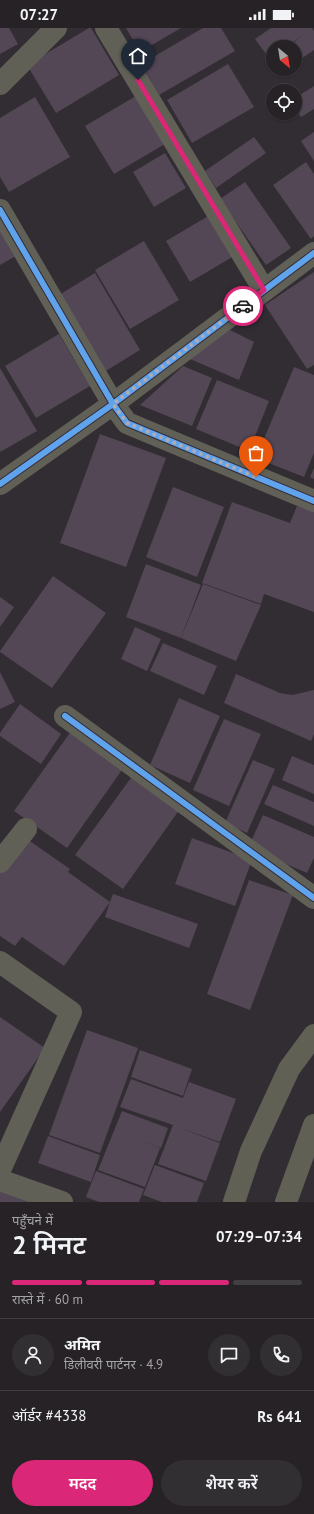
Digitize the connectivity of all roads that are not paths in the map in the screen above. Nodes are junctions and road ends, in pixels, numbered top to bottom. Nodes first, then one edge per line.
1 (56, 28) edge
2 (106, 28) edge
3 (0, 84) edge
4 (0, 210) edge
5 (314, 253) edge
6 (264, 290) junction
7 (113, 404) junction
8 (0, 484) edge
9 (314, 501) edge
10 (65, 716) dead end
11 (26, 829) dead end
12 (0, 862) edge
13 (314, 898) edge
14 (0, 962) edge
15 (314, 1035) edge
16 (314, 1125) edge
17 (0, 1170) edge
18 (0, 1180) edge
19 (62, 1202) edge
20 (234, 1202) edge
21 (286, 1202) edge

1 - 3 street
2 - 6 street
4 - 7 street
5 - 6 street
6 - 7 street
7 - 8 street
7 - 9 street
10 - 13 street
11 - 12 street
14 - 17 street
15 - 20 main road
16 - 21 main road
18 - 19 street

